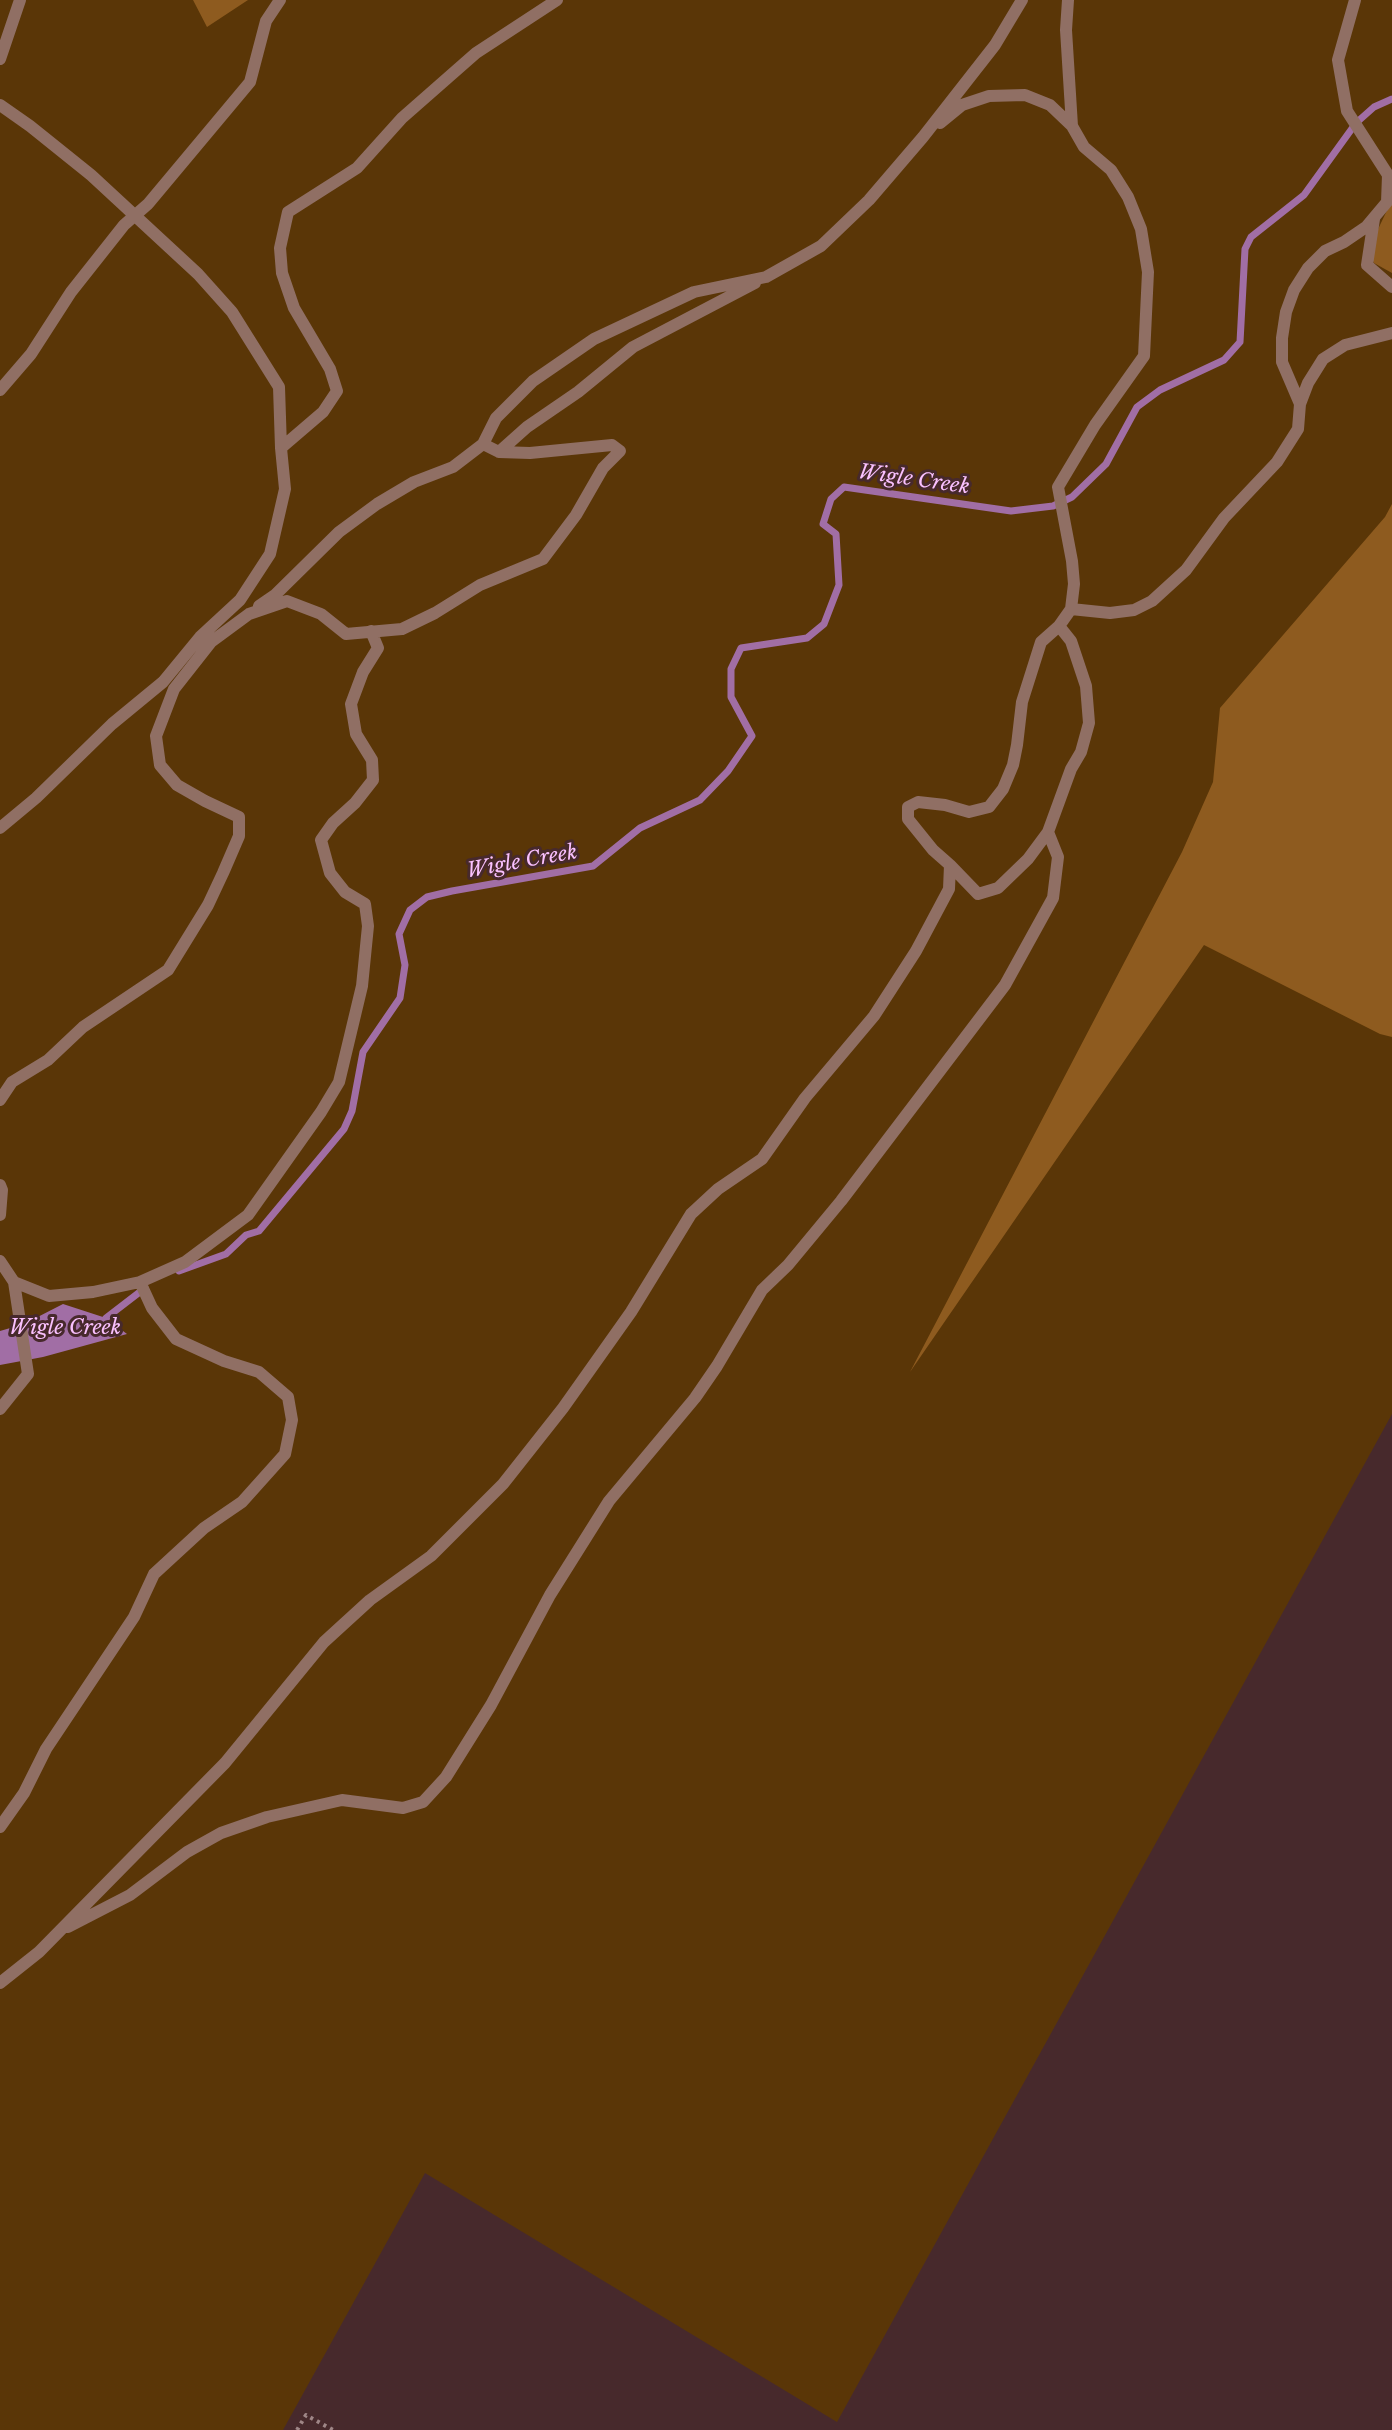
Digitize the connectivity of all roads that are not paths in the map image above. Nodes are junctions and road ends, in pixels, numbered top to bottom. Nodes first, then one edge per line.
1 (20, 0) edge
2 (280, 0) edge
3 (557, 0) edge
4 (1022, 0) edge
5 (1068, 0) edge
6 (1354, 0) edge
7 (0, 59) edge
8 (0, 105) edge
9 (1072, 126) junction
10 (923, 137) junction
11 (135, 215) junction
12 (1374, 218) junction
13 (766, 278) junction
14 (1392, 286) edge
15 (1392, 333) edge
16 (0, 390) edge
17 (1300, 404) junction
18 (483, 444) junction
19 (281, 448) junction
20 (499, 452) junction
21 (1071, 609) junction
22 (249, 614) junction
23 (1059, 626) junction
24 (371, 631) junction
25 (0, 828) edge
26 (1048, 832) junction
27 (950, 865) junction
28 (0, 1100) edge
29 (0, 1185) edge
30 (0, 1215) edge
31 (0, 1261) edge
32 (14, 1282) junction
33 (140, 1282) junction
34 (0, 1409) edge
35 (0, 1827) edge
36 (58, 1933) junction
37 (0, 1983) edge

1 - 7 lane
2 - 11 lane
3 - 19 lane
4 - 10 lane
5 - 9 lane
6 - 12 lane
8 - 11 lane
9 - 10 lane
9 - 21 lane
10 - 13 lane
11 - 16 lane
11 - 19 lane
12 - 14 lane
12 - 17 lane
13 - 18 lane
13 - 20 lane
15 - 17 lane
17 - 21 lane
18 - 20 lane
18 - 22 lane
19 - 25 lane
20 - 24 lane
21 - 23 lane
22 - 24 lane
22 - 28 lane
23 - 26 lane
23 - 27 lane
24 - 33 lane
26 - 27 lane
26 - 36 lane
27 - 36 lane
29 - 30 lane
31 - 32 lane
32 - 33 lane
32 - 34 lane
33 - 35 lane
36 - 37 lane

